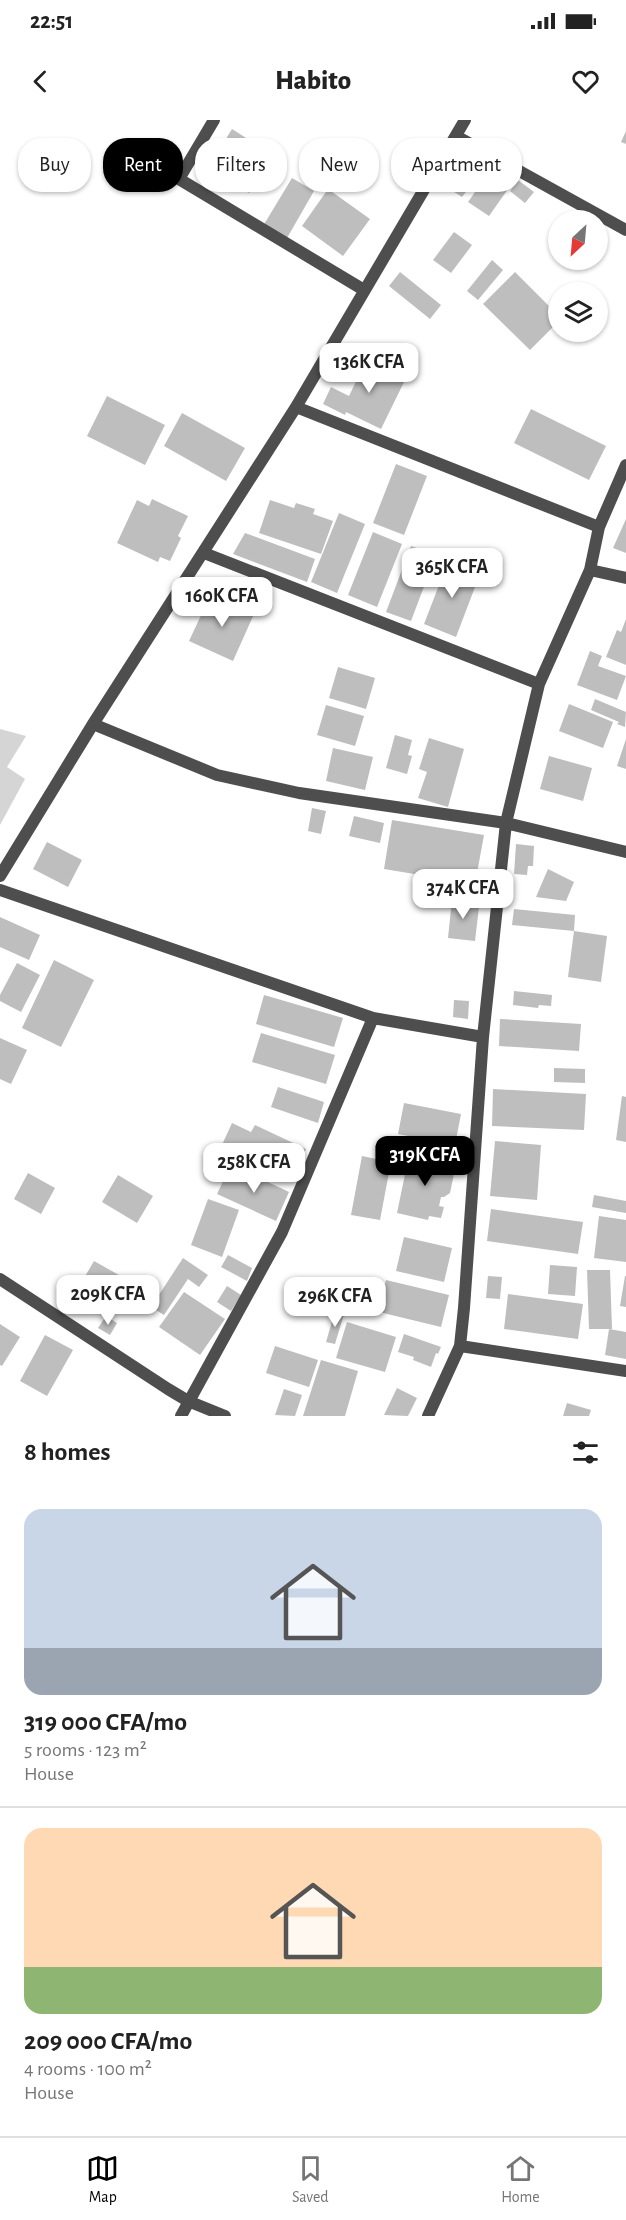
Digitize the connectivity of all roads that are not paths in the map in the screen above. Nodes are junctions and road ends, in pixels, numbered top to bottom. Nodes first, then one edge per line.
1 (214, 120) edge
2 (465, 120) edge
3 (456, 136) junction
4 (626, 230) edge
5 (364, 290) junction
6 (296, 407) junction
7 (626, 465) edge
8 (599, 527) junction
9 (204, 553) junction
10 (590, 570) junction
11 (626, 578) edge
12 (539, 684) junction
13 (93, 724) junction
14 (506, 823) junction
15 (626, 852) edge
16 (0, 876) edge
17 (0, 890) edge
18 (373, 1018) junction
19 (483, 1037) junction
20 (0, 1280) edge
21 (460, 1346) junction
22 (626, 1371) edge
23 (189, 1401) junction
24 (181, 1416) edge
25 (225, 1416) edge
26 (428, 1416) edge

1 - 5 street
2 - 3 street
3 - 4 street
3 - 5 street
5 - 6 street
6 - 8 street
6 - 9 street
7 - 8 street
8 - 10 street
9 - 12 street
9 - 13 street
10 - 11 street
10 - 12 street
12 - 14 street
13 - 14 street
13 - 16 street
14 - 15 street
14 - 19 street
17 - 18 street
18 - 19 street
18 - 23 street
19 - 21 street
20 - 23 street
21 - 22 street
21 - 26 street
23 - 24 street
23 - 25 street

